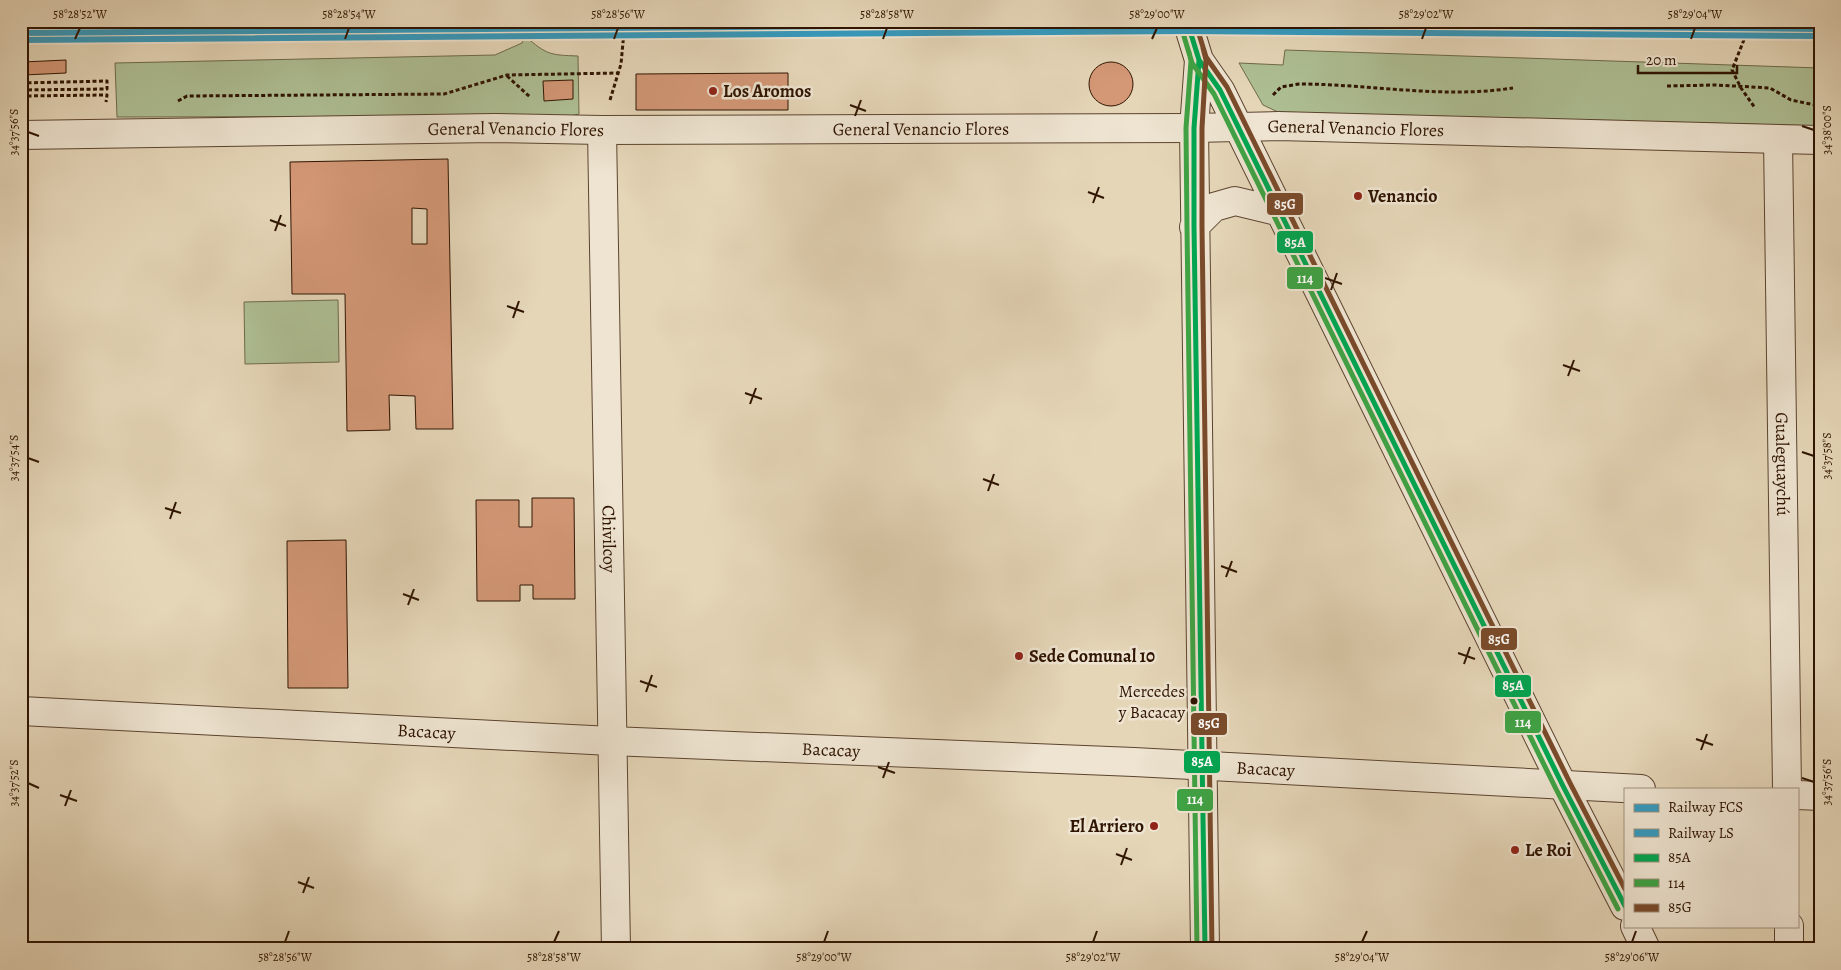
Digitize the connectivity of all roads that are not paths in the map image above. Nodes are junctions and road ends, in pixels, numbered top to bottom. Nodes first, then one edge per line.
1 (1187, 21) edge
2 (1199, 60) junction
3 (1238, 127) junction
4 (1194, 128) junction
5 (602, 130) junction
6 (21, 135) edge
7 (1778, 138) junction
8 (1820, 140) edge
9 (1281, 212) junction
10 (1194, 227) junction
11 (21, 711) edge
12 (611, 741) junction
13 (1202, 766) junction
14 (1563, 786) junction
15 (1624, 788) edge
16 (1787, 788) edge
17 (1798, 795) edge
18 (1820, 796) edge
19 (1624, 904) edge
20 (1636, 928) edge
21 (1789, 928) edge
22 (616, 949) edge
23 (1205, 949) edge
24 (1646, 949) edge
25 (1789, 949) edge

1 - 2 street
2 - 3 street
2 - 4 street
3 - 4 street, General Venancio Flores
3 - 7 street, General Venancio Flores
3 - 9 street
4 - 5 street, General Venancio Flores
4 - 10 street
5 - 6 street, General Venancio Flores
5 - 12 street, Chivilcoy
7 - 8 street, General Venancio Flores
7 - 16 street, Gualeguaychú
9 - 10 street
9 - 14 street
10 - 13 street
11 - 12 street, Bacacay
12 - 13 street, Bacacay
12 - 22 street, Chivilcoy
13 - 14 street, Bacacay
13 - 23 street
14 - 15 street, Bacacay
14 - 19 street
17 - 18 street
20 - 24 street
21 - 25 street

